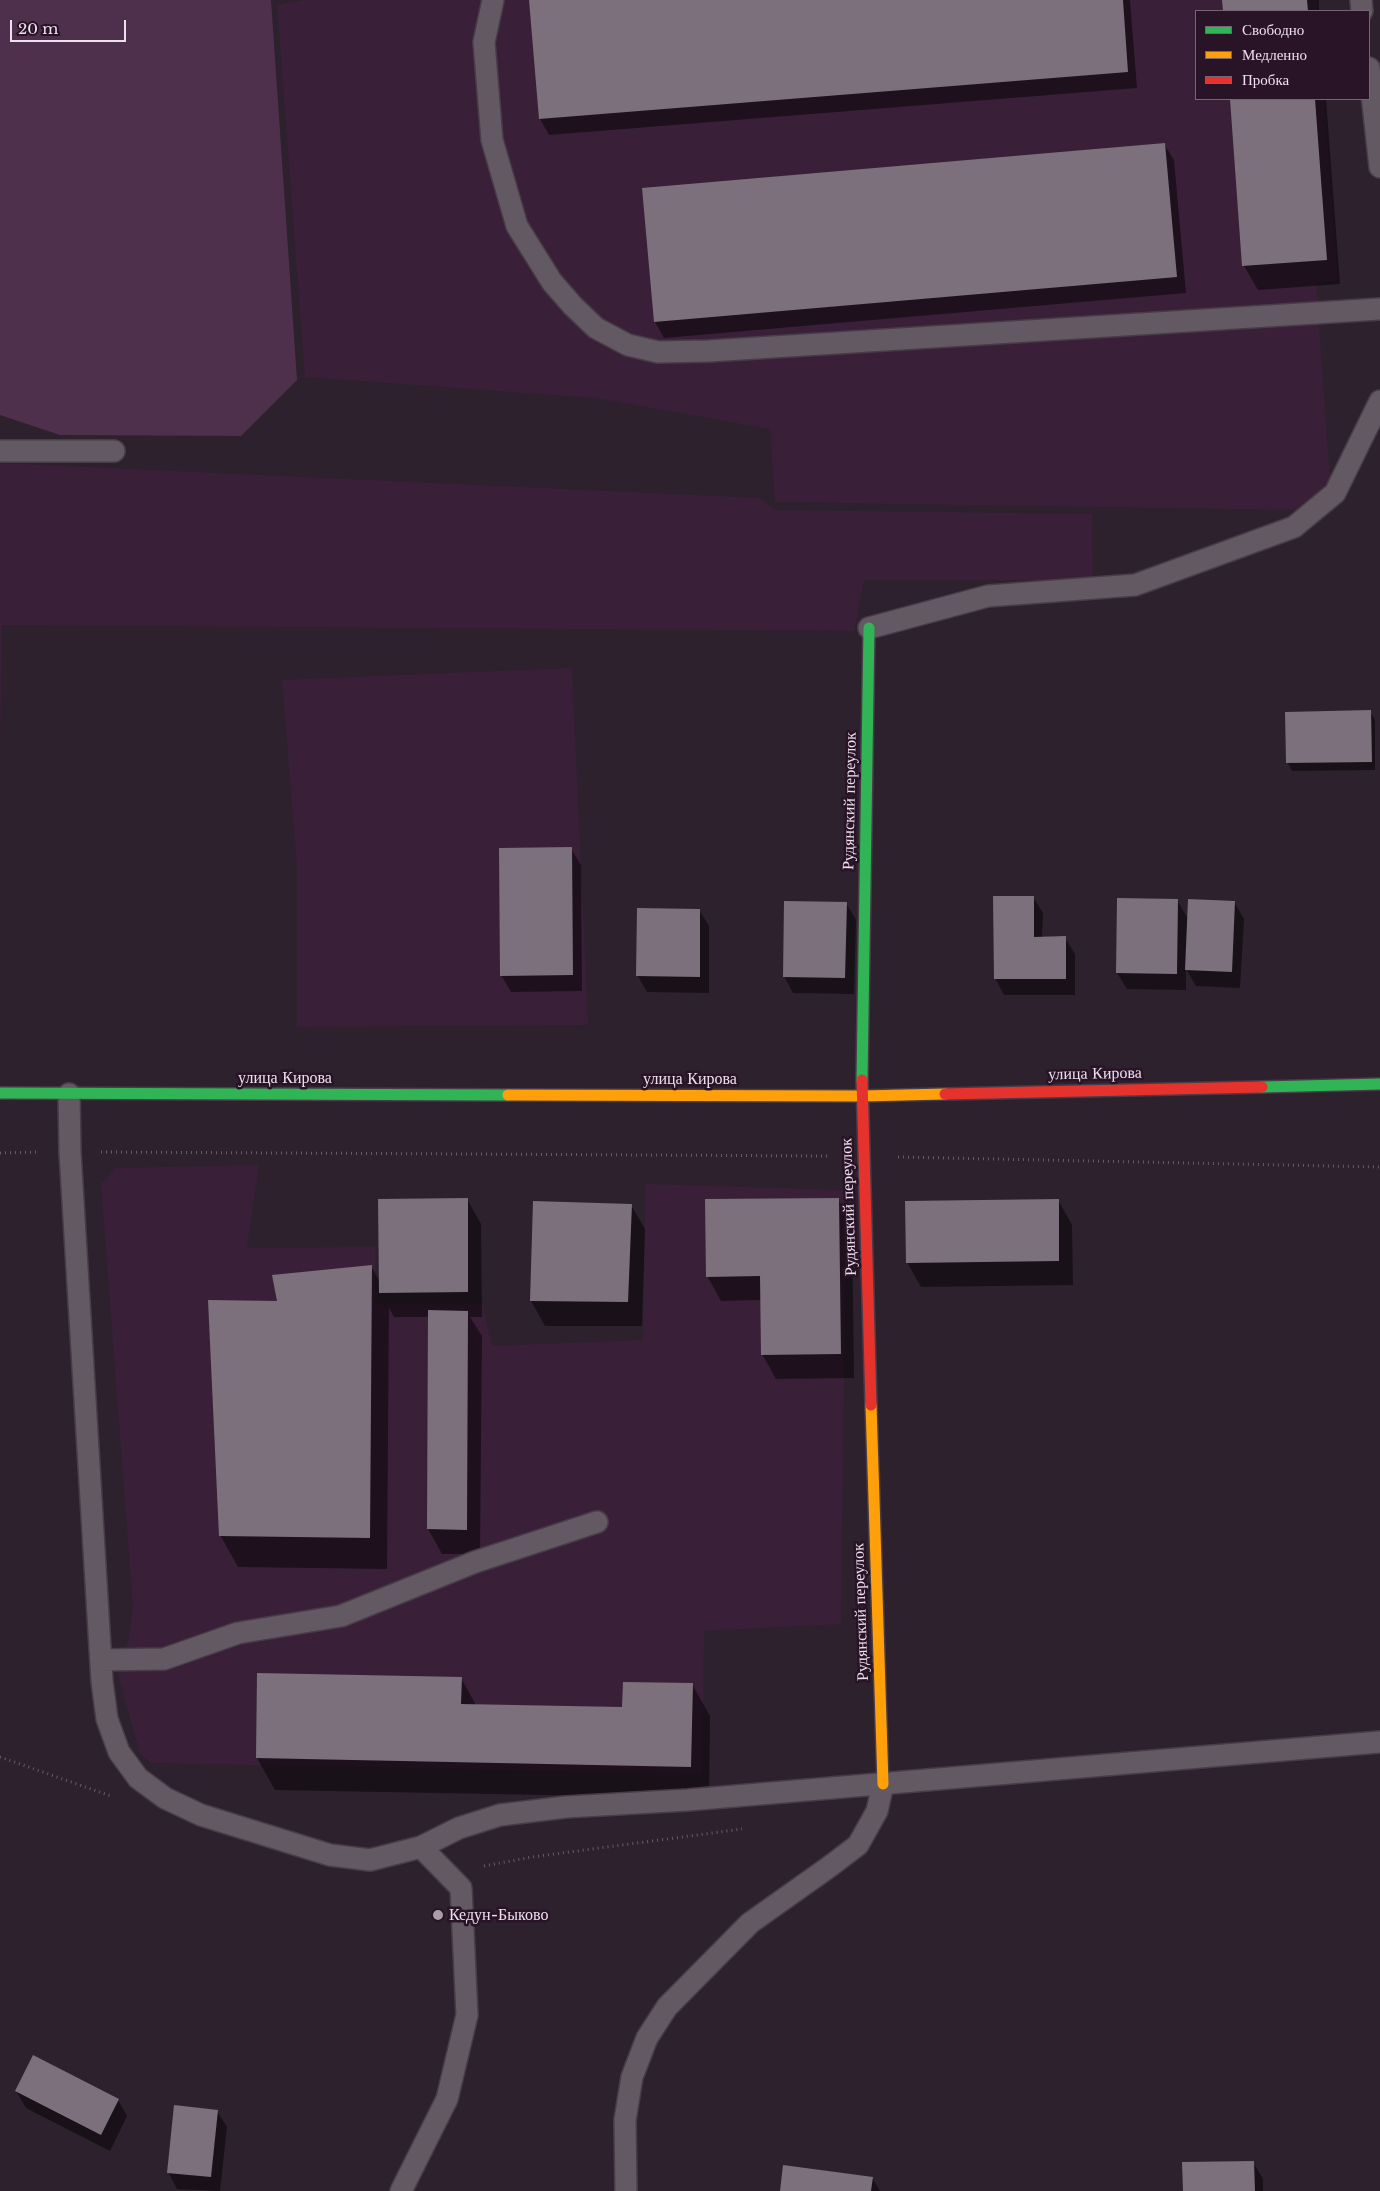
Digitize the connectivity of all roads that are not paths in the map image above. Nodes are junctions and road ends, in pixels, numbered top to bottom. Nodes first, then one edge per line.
1 (493, 0) edge
2 (1370, 77) edge
3 (1380, 167) edge
4 (1380, 309) edge
5 (1380, 401) edge
6 (114, 450) dead end
7 (0, 451) edge
8 (869, 628) joint
9 (1380, 1084) edge
10 (0, 1093) edge
11 (69, 1094) junction
12 (862, 1096) junction
13 (597, 1522) dead end
14 (101, 1660) junction
15 (1380, 1742) edge
16 (883, 1784) junction
17 (422, 1847) junction
18 (401, 2191) edge
19 (626, 2191) edge

1 - 4 lane
2 - 3 lane
5 - 8 lane
6 - 7 lane
8 - 12 main road, Рудянский переулок
9 - 12 main road, улица Кирова
10 - 11 main road, улица Кирова
11 - 12 main road, улица Кирова
11 - 14 lane
12 - 16 main road, Рудянский переулок
13 - 14 lane
14 - 17 lane
15 - 16 lane
16 - 17 lane
16 - 19 lane
17 - 18 lane

